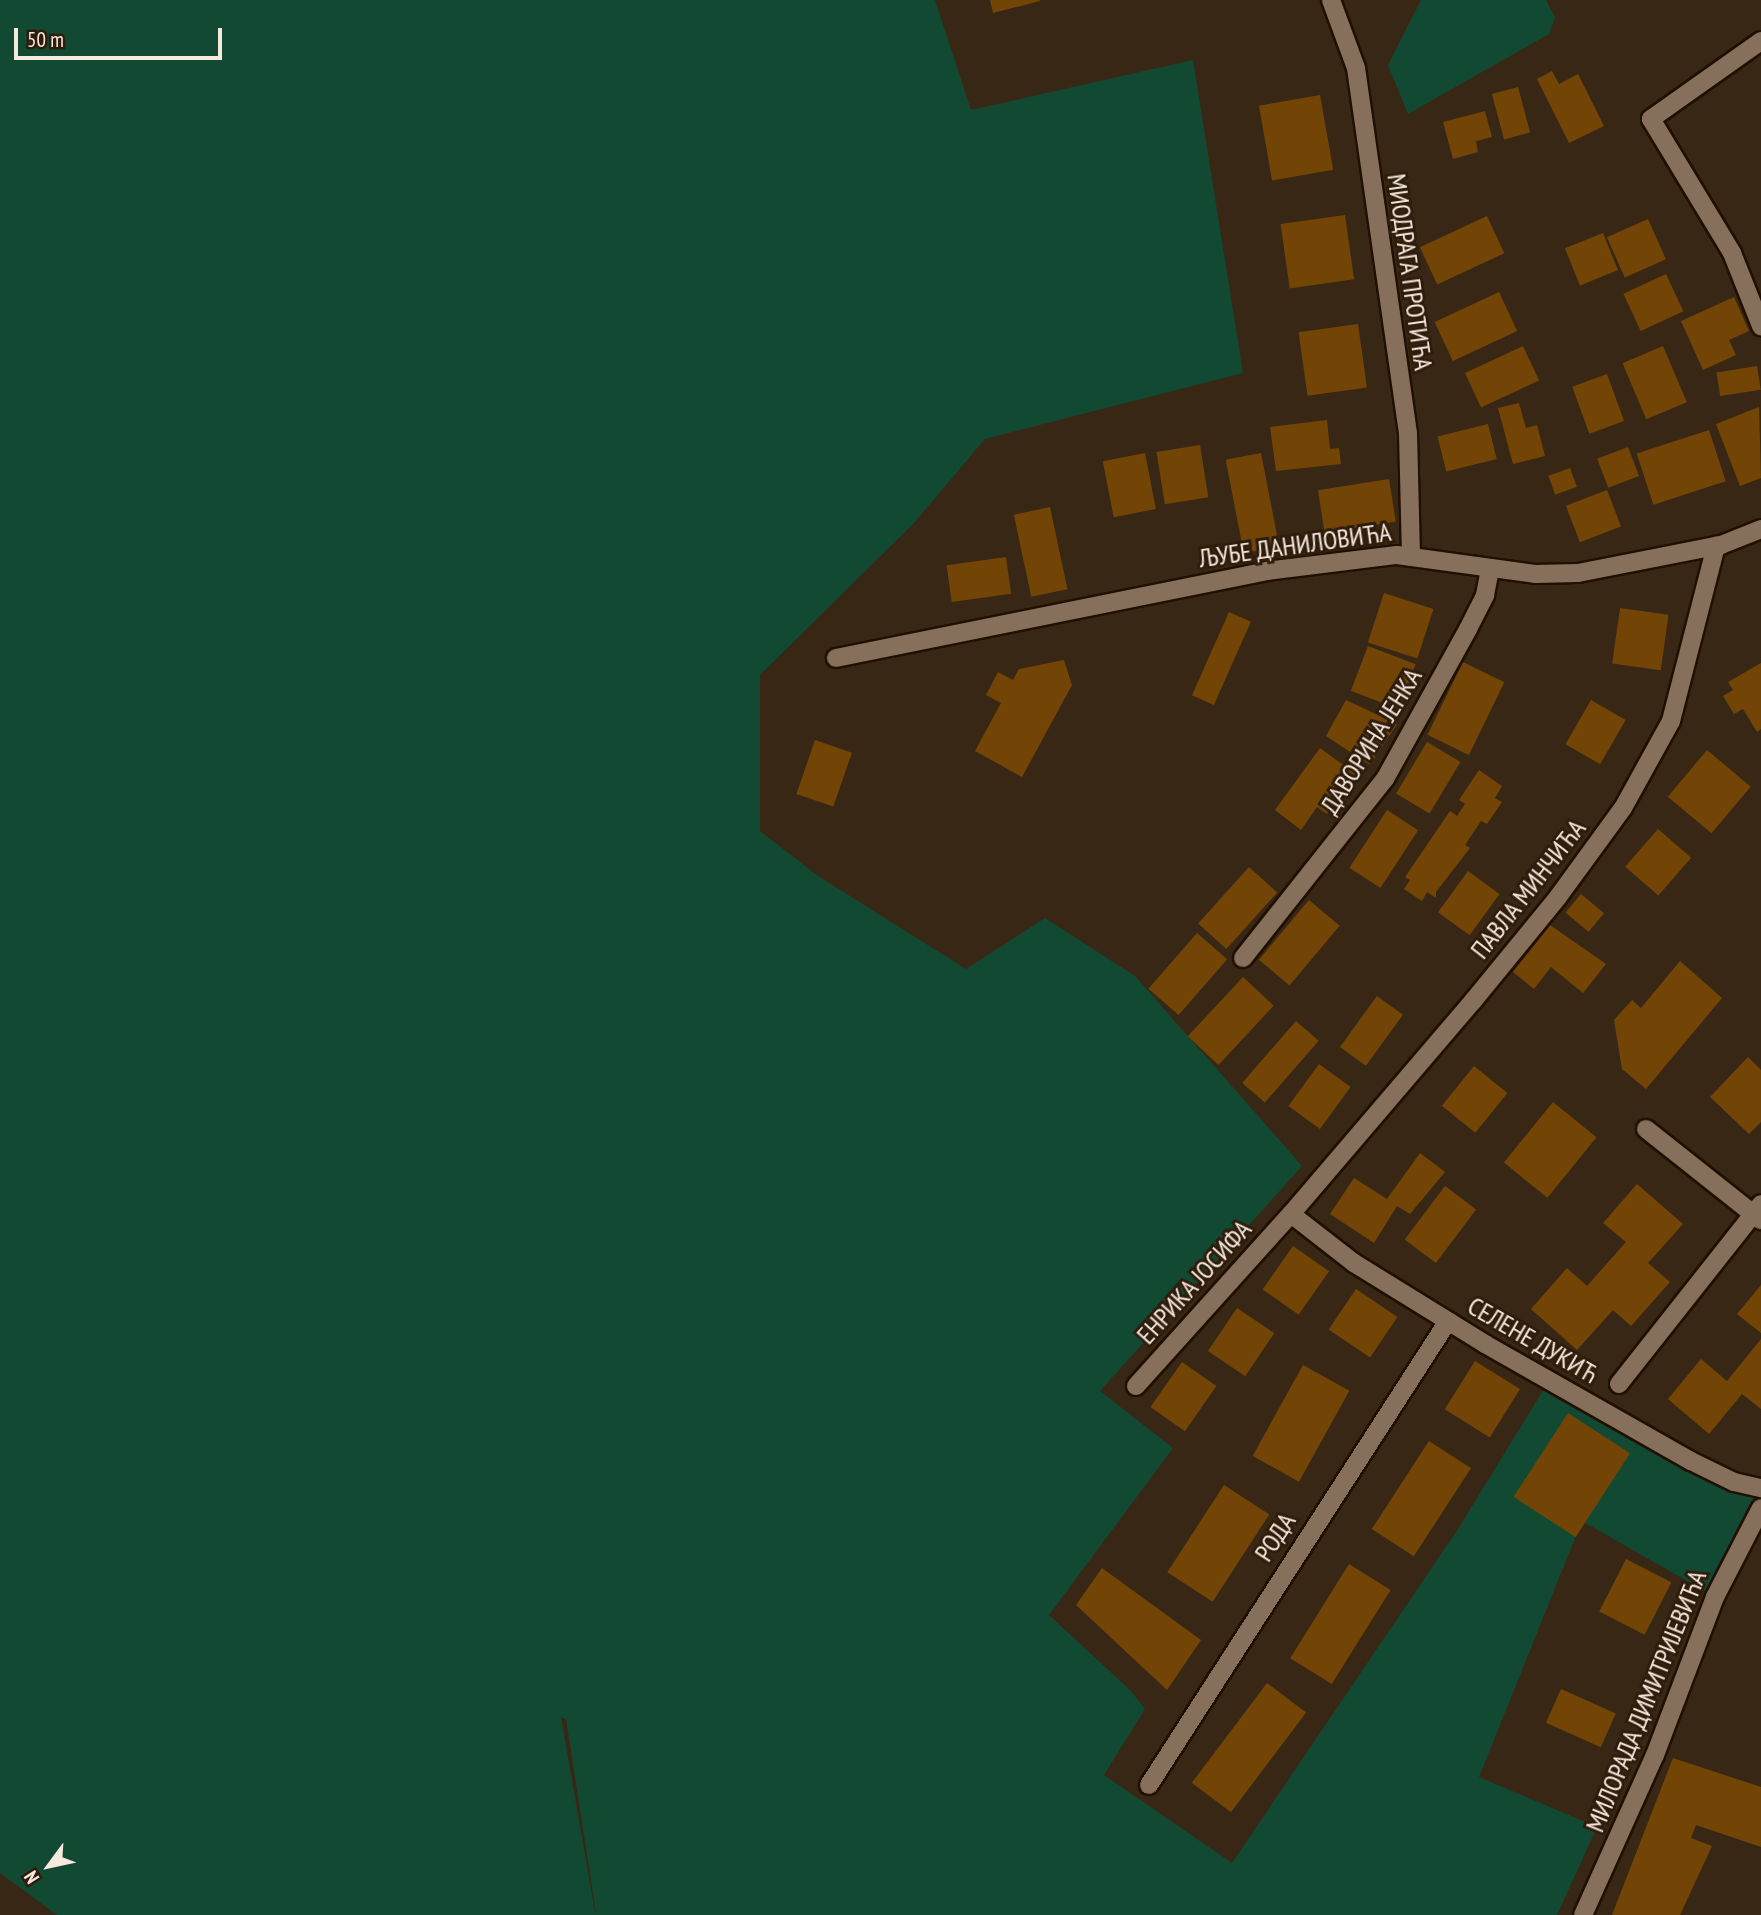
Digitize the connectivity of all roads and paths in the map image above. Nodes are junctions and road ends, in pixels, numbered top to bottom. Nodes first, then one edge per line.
1 (1331, 0) edge
2 (1761, 41) edge
3 (1761, 326) edge
4 (1761, 529) edge
5 (1716, 546) junction
6 (1411, 557) junction
7 (1490, 569) junction
8 (836, 658) dead end
9 (1243, 958) dead end
10 (1646, 1129) dead end
11 (1758, 1212) edge
12 (1291, 1214) junction
13 (1448, 1321) junction
14 (1619, 1384) dead end
15 (1136, 1386) dead end
16 (1761, 1488) edge
17 (1761, 1508) edge
18 (1149, 1784) dead end
19 (1583, 1915) edge

1 - 6 street, МИОДРАГА ПРОТИЋА
2 - 3 street
4 - 5 street, ЉУБЕ ДАНИЛОВИЋА
5 - 7 street, ЉУБЕ ДАНИЛОВИЋА
5 - 12 street, ПАВЛА МИНЧИЋА
6 - 7 street, ЉУБЕ ДАНИЛОВИЋА
6 - 8 street, ЉУБЕ ДАНИЛОВИЋА
7 - 9 street, ДАВОРИНА ЈЕНКА
10 - 11 street
11 - 14 street
12 - 13 street, СЕЛЕНЕ ДУКИЋ
12 - 15 street, ЕНРИКА ЈОСИФА
13 - 16 street, СЕЛЕНЕ ДУКИЋ
13 - 18 street, РОДА
17 - 19 street, МИЛОРАДА ДИМИТРИЈЕВИЋА

